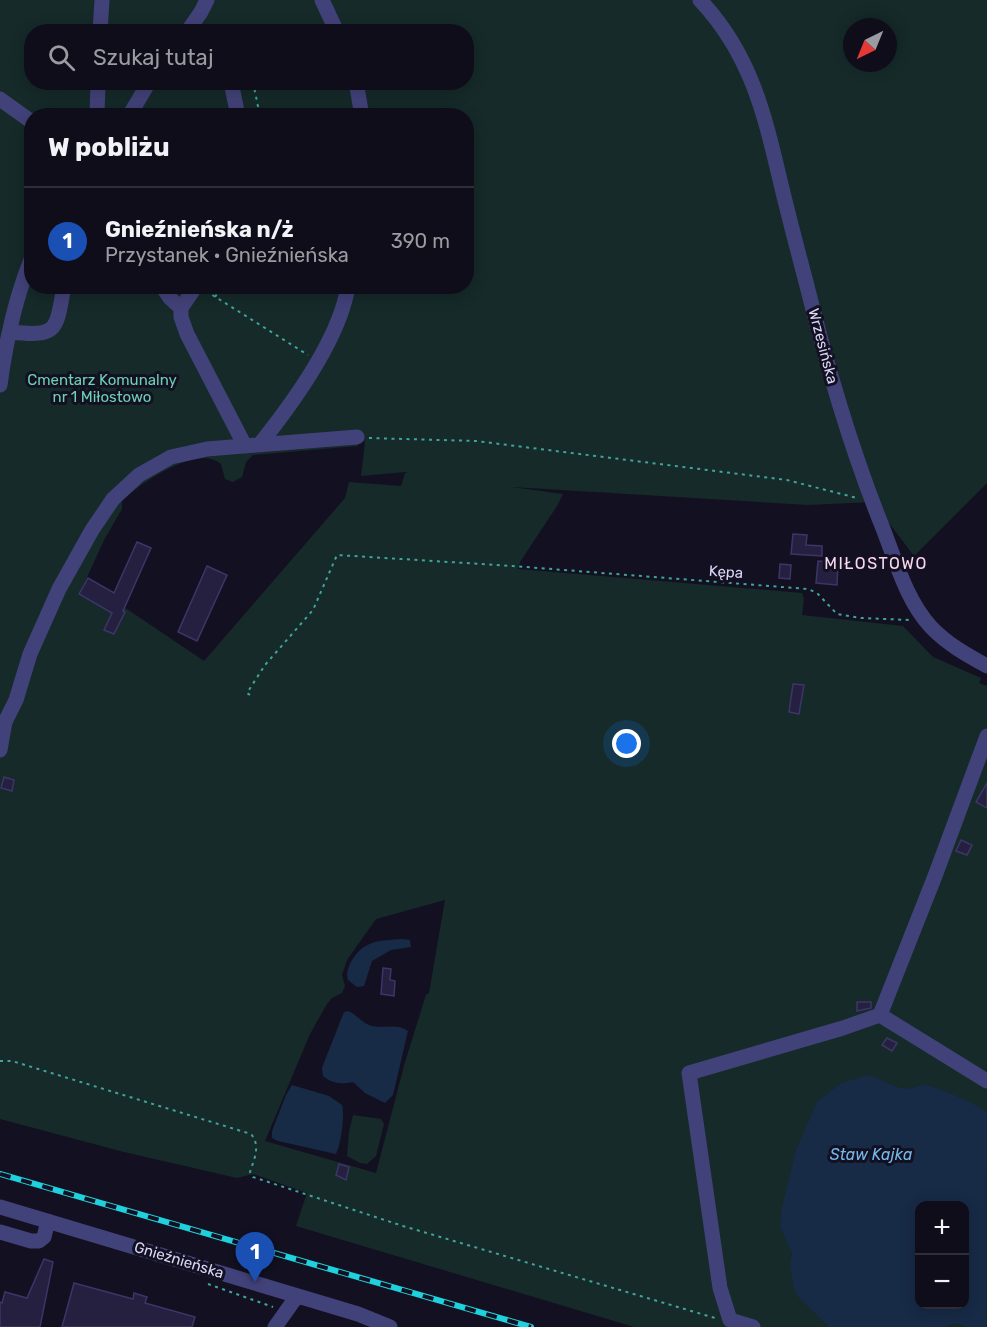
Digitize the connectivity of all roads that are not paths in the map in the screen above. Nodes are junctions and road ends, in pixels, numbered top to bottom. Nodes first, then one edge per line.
1 (102, 0) edge
2 (207, 0) edge
3 (322, 0) edge
4 (700, 0) edge
5 (100, 24) edge
6 (192, 24) edge
7 (333, 24) edge
8 (98, 90) edge
9 (144, 90) edge
10 (233, 90) edge
11 (357, 90) edge
12 (0, 99) edge
13 (97, 108) edge
14 (134, 108) edge
15 (236, 108) edge
16 (361, 108) edge
17 (24, 116) edge
18 (24, 277) edge
19 (62, 294) edge
20 (167, 294) edge
21 (192, 294) edge
22 (345, 294) edge
23 (181, 308) junction
24 (10, 332) junction
25 (0, 385) edge
26 (357, 437) road end
27 (253, 445) junction
28 (987, 666) edge
29 (2, 721) edge
30 (987, 736) edge
31 (0, 750) edge
32 (880, 1015) junction
33 (987, 1081) edge
34 (0, 1208) edge
35 (48, 1221) junction
36 (0, 1232) edge
37 (297, 1296) junction
38 (281, 1326) edge
39 (390, 1327) edge
40 (753, 1327) edge

1 - 5 street
2 - 6 street
3 - 7 street
4 - 28 street, Wrzesińska
8 - 13 street
9 - 14 street
10 - 15 street
11 - 16 street
12 - 17 street
18 - 24 street
19 - 24 street
20 - 23 street
21 - 23 street
22 - 27 street
23 - 27 street
24 - 25 street
26 - 27 street
27 - 29 street
29 - 31 street
30 - 32 street
32 - 33 street
32 - 40 street
34 - 35 street, Gnieźnieńska
35 - 36 street
35 - 37 street, Gnieźnieńska
37 - 38 street
37 - 39 street, Gnieźnieńska

